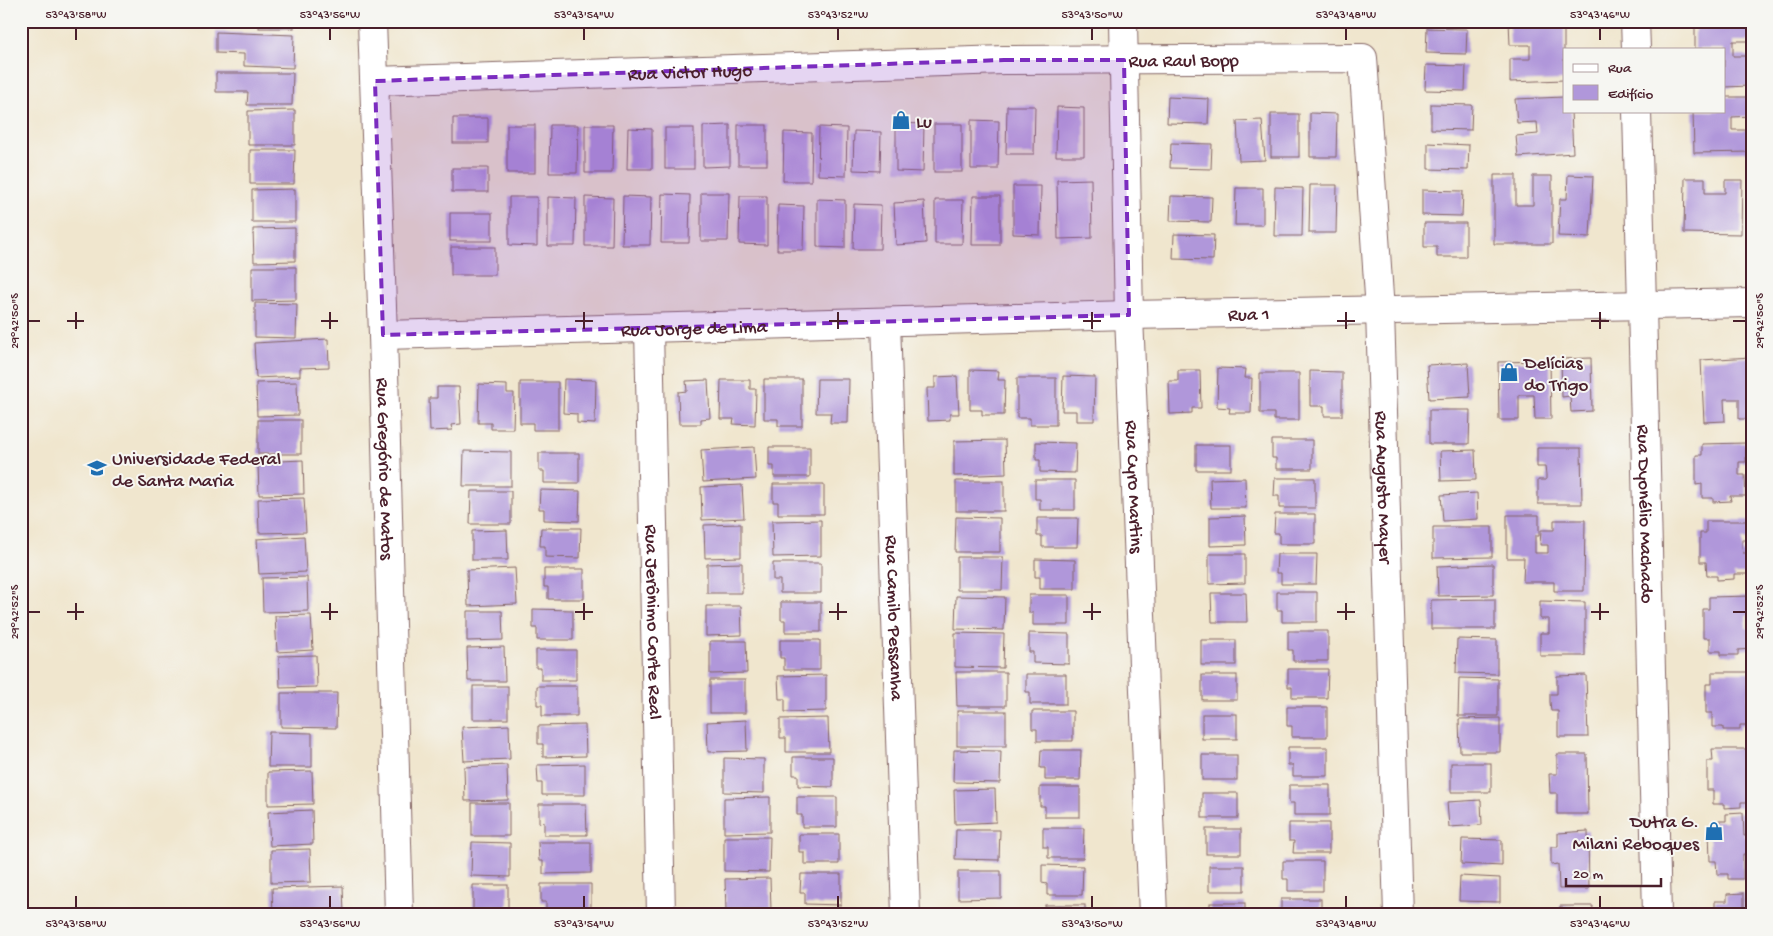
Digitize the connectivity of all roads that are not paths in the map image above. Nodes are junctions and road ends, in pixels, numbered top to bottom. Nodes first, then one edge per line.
1 (372, 21) edge
2 (1123, 21) edge
3 (1636, 21) edge
4 (1636, 48) edge
5 (1363, 58) joint
6 (1004, 60) joint
7 (1124, 60) junction
8 (375, 81) junction
9 (1637, 112) edge
10 (1752, 302) edge
11 (1642, 306) junction
12 (1380, 311) junction
13 (1129, 315) junction
14 (1005, 320) joint
15 (886, 322) junction
16 (649, 328) junction
17 (383, 335) junction
18 (399, 915) edge
19 (661, 915) edge
20 (906, 915) edge
21 (1153, 915) edge
22 (1398, 915) edge
23 (1657, 915) edge

1 - 8 street, Rua Gregório de Matos
2 - 7 street, Rua Cyro Martins
3 - 4 street
5 - 7 street, Rua Raul Bopp
5 - 12 street, Rua Augusto Mayer
6 - 7 street, Rua Raul Bopp
6 - 8 street, Rua Victor Hugo
7 - 13 street, Rua Cyro Martins
8 - 17 street, Rua Gregório de Matos
9 - 11 street, Rua Dyonélio Machado
10 - 11 street, Rua 1
11 - 12 street, Rua 1
11 - 23 street, Rua Dyonélio Machado
12 - 13 street, Rua 1
12 - 22 street, Rua Augusto Mayer
13 - 14 street, Rua 1
13 - 21 street, Rua Cyro Martins
14 - 15 street, Rua Jorge de Lima
15 - 16 street, Rua Jorge de Lima
15 - 20 street, Rua Camilo Pessanha
16 - 17 street, Rua Jorge de Lima
16 - 19 street, Rua Jerônimo Corte Real
17 - 18 street, Rua Gregório de Matos

